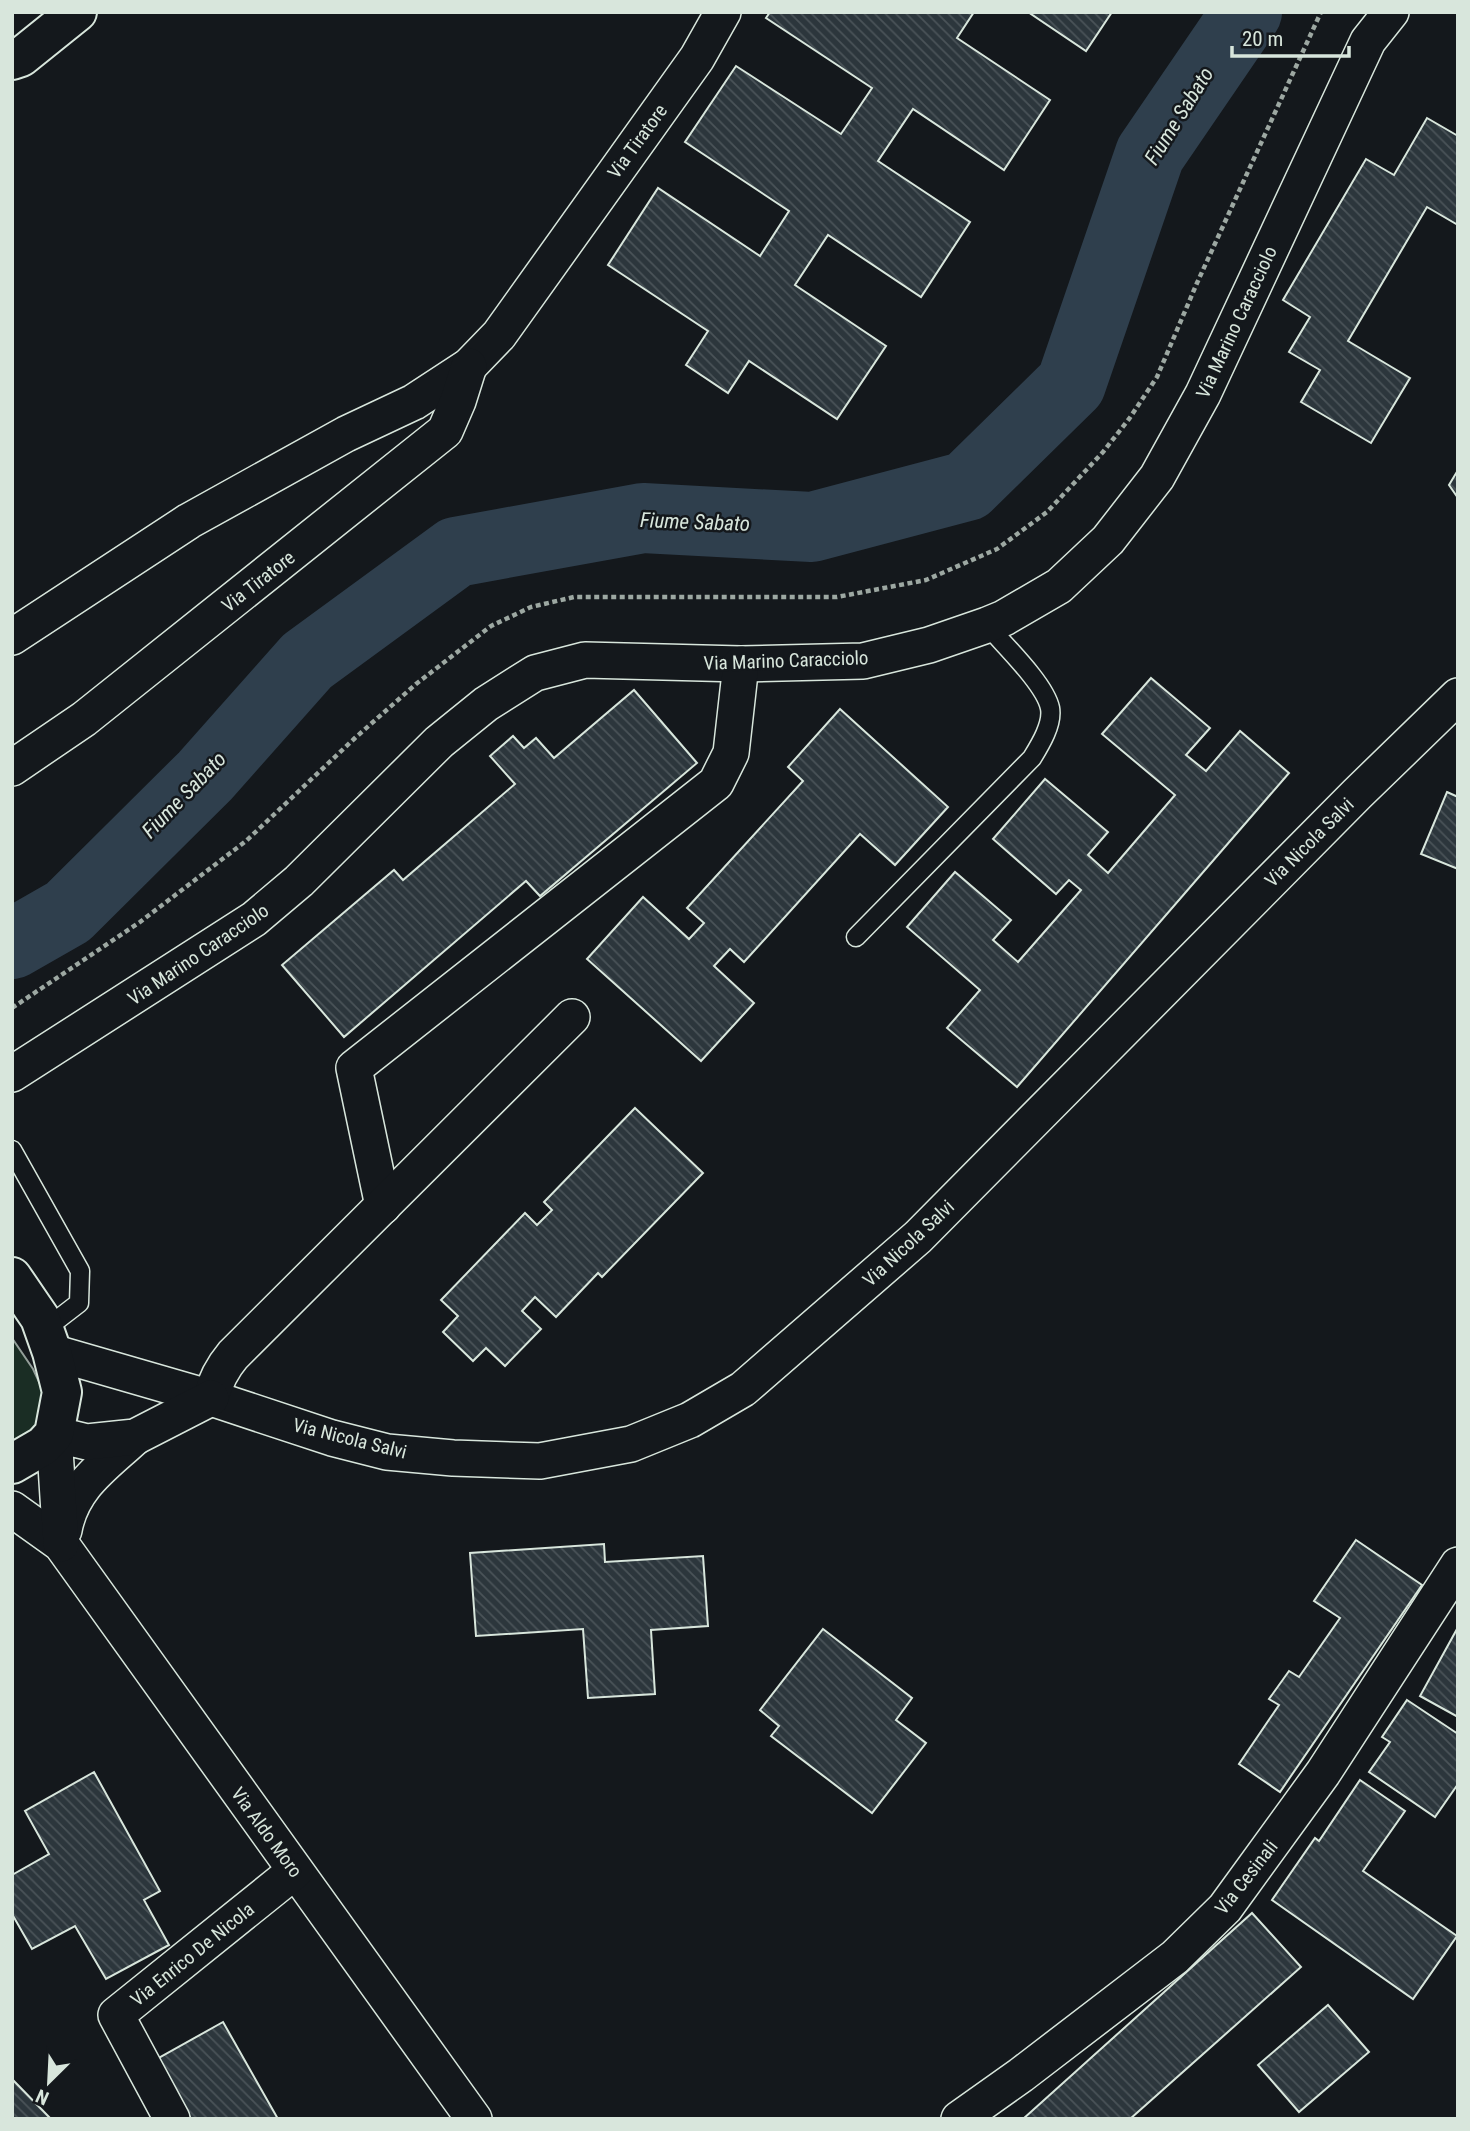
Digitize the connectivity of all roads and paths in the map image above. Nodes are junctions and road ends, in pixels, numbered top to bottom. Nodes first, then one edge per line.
1 (77, 12) edge
2 (723, 12) edge
3 (1321, 12) edge
4 (1391, 12) edge
5 (12, 61) edge
6 (469, 366) junction
7 (987, 625) junction
8 (12, 637) edge
9 (741, 664) junction
10 (1458, 696) edge
11 (12, 768) edge
12 (856, 937) dead end
13 (12, 1008) edge
14 (572, 1017) dead end
15 (12, 1074) edge
16 (12, 1150) edge
17 (383, 1206) junction
18 (12, 1277) edge
19 (48, 1341) junction
20 (211, 1398) junction
21 (54, 1434) junction
22 (135, 1437) junction
23 (12, 1464) edge
24 (12, 1509) edge
25 (61, 1544) junction
26 (1458, 1566) edge
27 (295, 1871) junction
28 (172, 2119) edge
29 (474, 2119) edge
30 (959, 2119) edge

1 - 5 street
2 - 6 street, Via Tiratore
3 - 13 path
4 - 7 street, Via Marino Caracciolo
6 - 8 street, Via Tiratore
6 - 11 street, Via Tiratore
7 - 9 street, Via Marino Caracciolo
7 - 12 lane
9 - 15 street, Via Marino Caracciolo
9 - 17 street
10 - 20 street, Via Nicola Salvi
14 - 17 street
16 - 19 lane
17 - 20 street
18 - 19 street
19 - 20 street, Via Nicola Salvi
19 - 21 street
20 - 22 street
21 - 22 street
21 - 23 street
21 - 25 street
22 - 25 street
24 - 25 street
25 - 27 street, Via Aldo Moro
26 - 30 street, Via Cesinali
27 - 28 street, Via Enrico De Nicola
27 - 29 street, Via Aldo Moro

